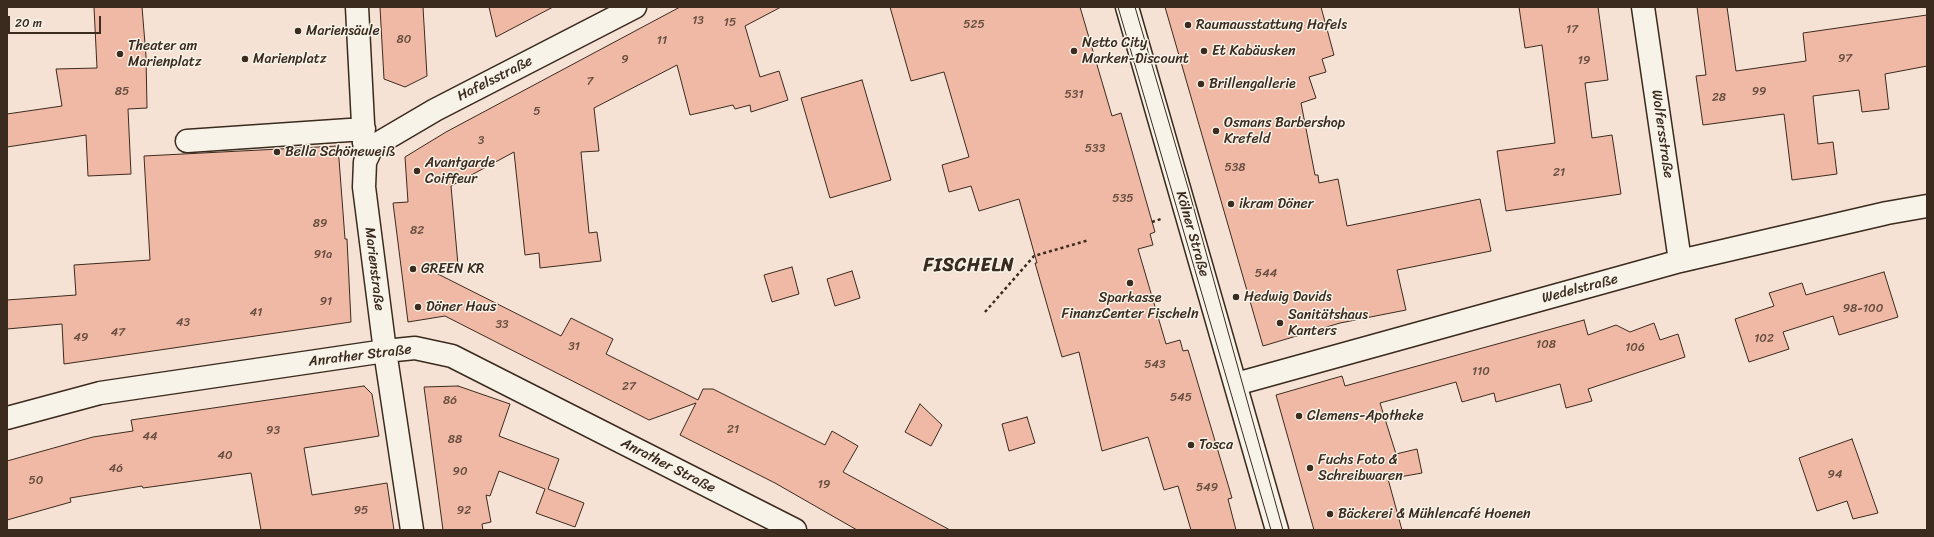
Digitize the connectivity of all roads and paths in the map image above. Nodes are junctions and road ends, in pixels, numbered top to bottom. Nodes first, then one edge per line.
1 (357, 7) edge
2 (635, 7) edge
3 (1127, 7) edge
4 (1643, 7) edge
5 (364, 129) junction
6 (187, 141) dead end
7 (365, 162) junction
8 (1927, 206) edge
9 (1157, 220) dead end
10 (1152, 222) dead end
11 (1089, 240) dead end
12 (1680, 261) junction
13 (985, 312) dead end
14 (385, 351) junction
15 (1236, 384) junction
16 (7, 418) edge
17 (412, 530) edge
18 (795, 530) edge
19 (1277, 530) edge

1 - 5 street, Marienstraße
2 - 7 street, Hafelsstraße
3 - 15 street, Kölner Straße
4 - 12 street, Wolfersstraße
5 - 6 street
5 - 7 street, Marienstraße
7 - 14 street, Marienstraße
8 - 12 street, Wedelstraße
9 - 10 path
11 - 13 path
12 - 15 street, Wedelstraße
14 - 16 street, Anrather Straße
14 - 17 street, Marienstraße
14 - 18 street, Anrather Straße
15 - 19 street, Kölner Straße

